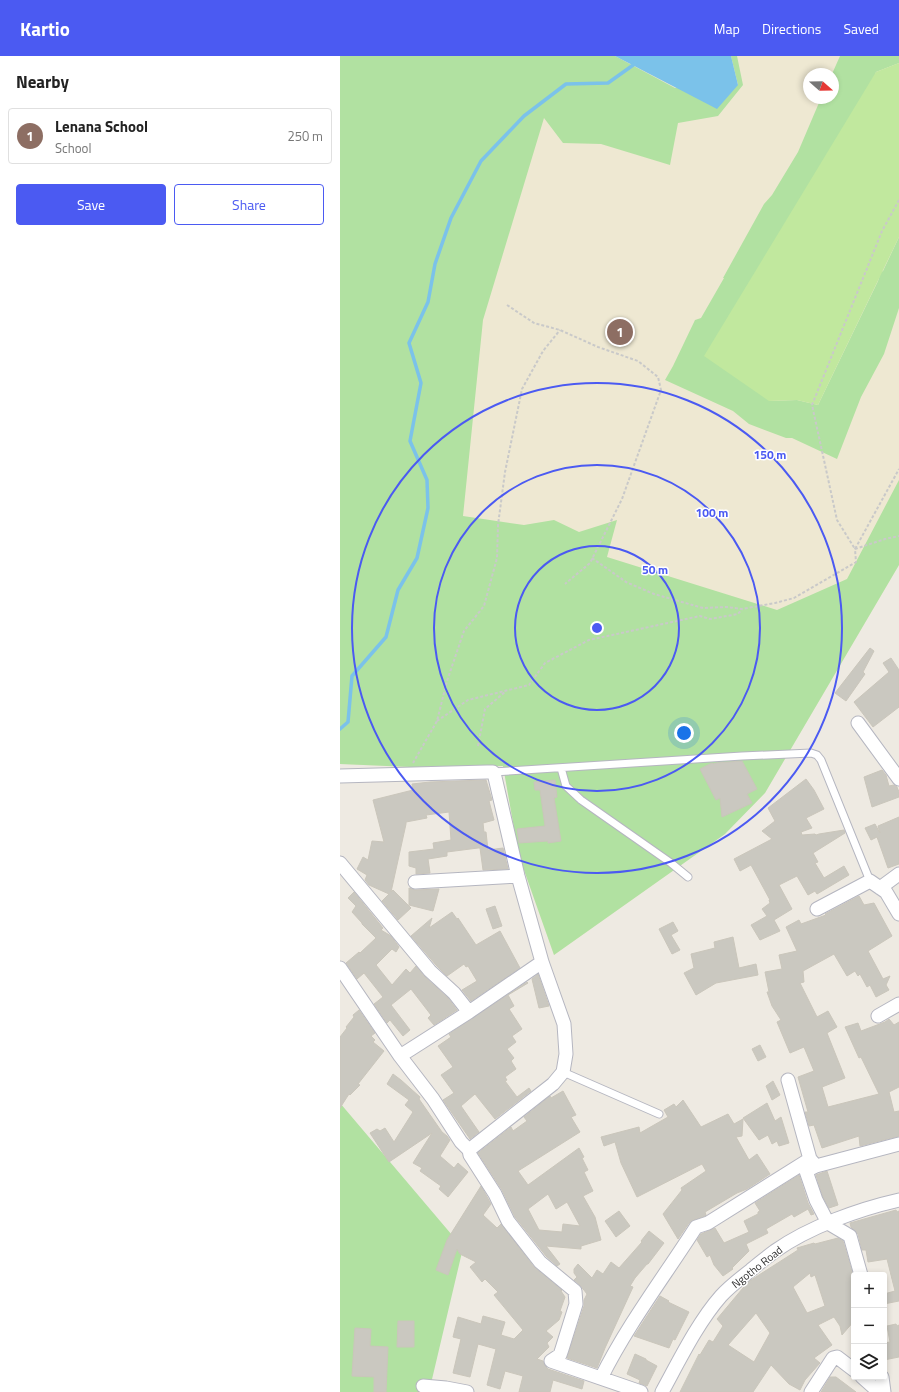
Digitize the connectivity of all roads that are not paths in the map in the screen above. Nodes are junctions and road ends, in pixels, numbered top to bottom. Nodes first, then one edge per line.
1 (858, 723) dead end
2 (561, 768) junction
3 (494, 772) junction
4 (340, 776) edge
5 (899, 779) edge
6 (340, 863) edge
7 (899, 874) edge
8 (518, 876) junction
9 (688, 877) dead end
10 (415, 882) dead end
11 (875, 884) junction
12 (817, 909) dead end
13 (899, 914) edge
14 (542, 962) junction
15 (340, 968) edge
16 (899, 1004) edge
17 (469, 1012) junction
18 (878, 1016) dead end
19 (400, 1056) junction
20 (563, 1072) junction
21 (788, 1080) dead end
22 (659, 1114) dead end
23 (899, 1144) edge
24 (469, 1150) junction
25 (813, 1162) junction
26 (899, 1200) edge
27 (828, 1223) junction
28 (860, 1272) edge
29 (851, 1368) edge
30 (601, 1378) junction
31 (865, 1380) edge
32 (882, 1380) edge
33 (423, 1386) dead end
34 (467, 1392) edge
35 (640, 1392) edge
36 (662, 1392) edge
37 (811, 1392) edge
38 (879, 1392) edge
39 (884, 1392) edge

1 - 5 street
2 - 3 lane
2 - 9 lane
2 - 11 lane
3 - 4 street
3 - 8 street
6 - 17 street
7 - 11 street
8 - 10 street
8 - 14 street
11 - 12 street
11 - 13 street
14 - 17 street
14 - 20 street
15 - 19 street
16 - 18 street
17 - 19 street
19 - 24 street
20 - 22 lane
20 - 24 street
21 - 25 street
23 - 25 street
24 - 30 street
25 - 27 street
25 - 30 street
26 - 27 street, Ngotho Road
27 - 28 street
27 - 36 street, Ngotho Road
29 - 37 street
30 - 35 street
31 - 38 street
32 - 39 street
33 - 34 street

